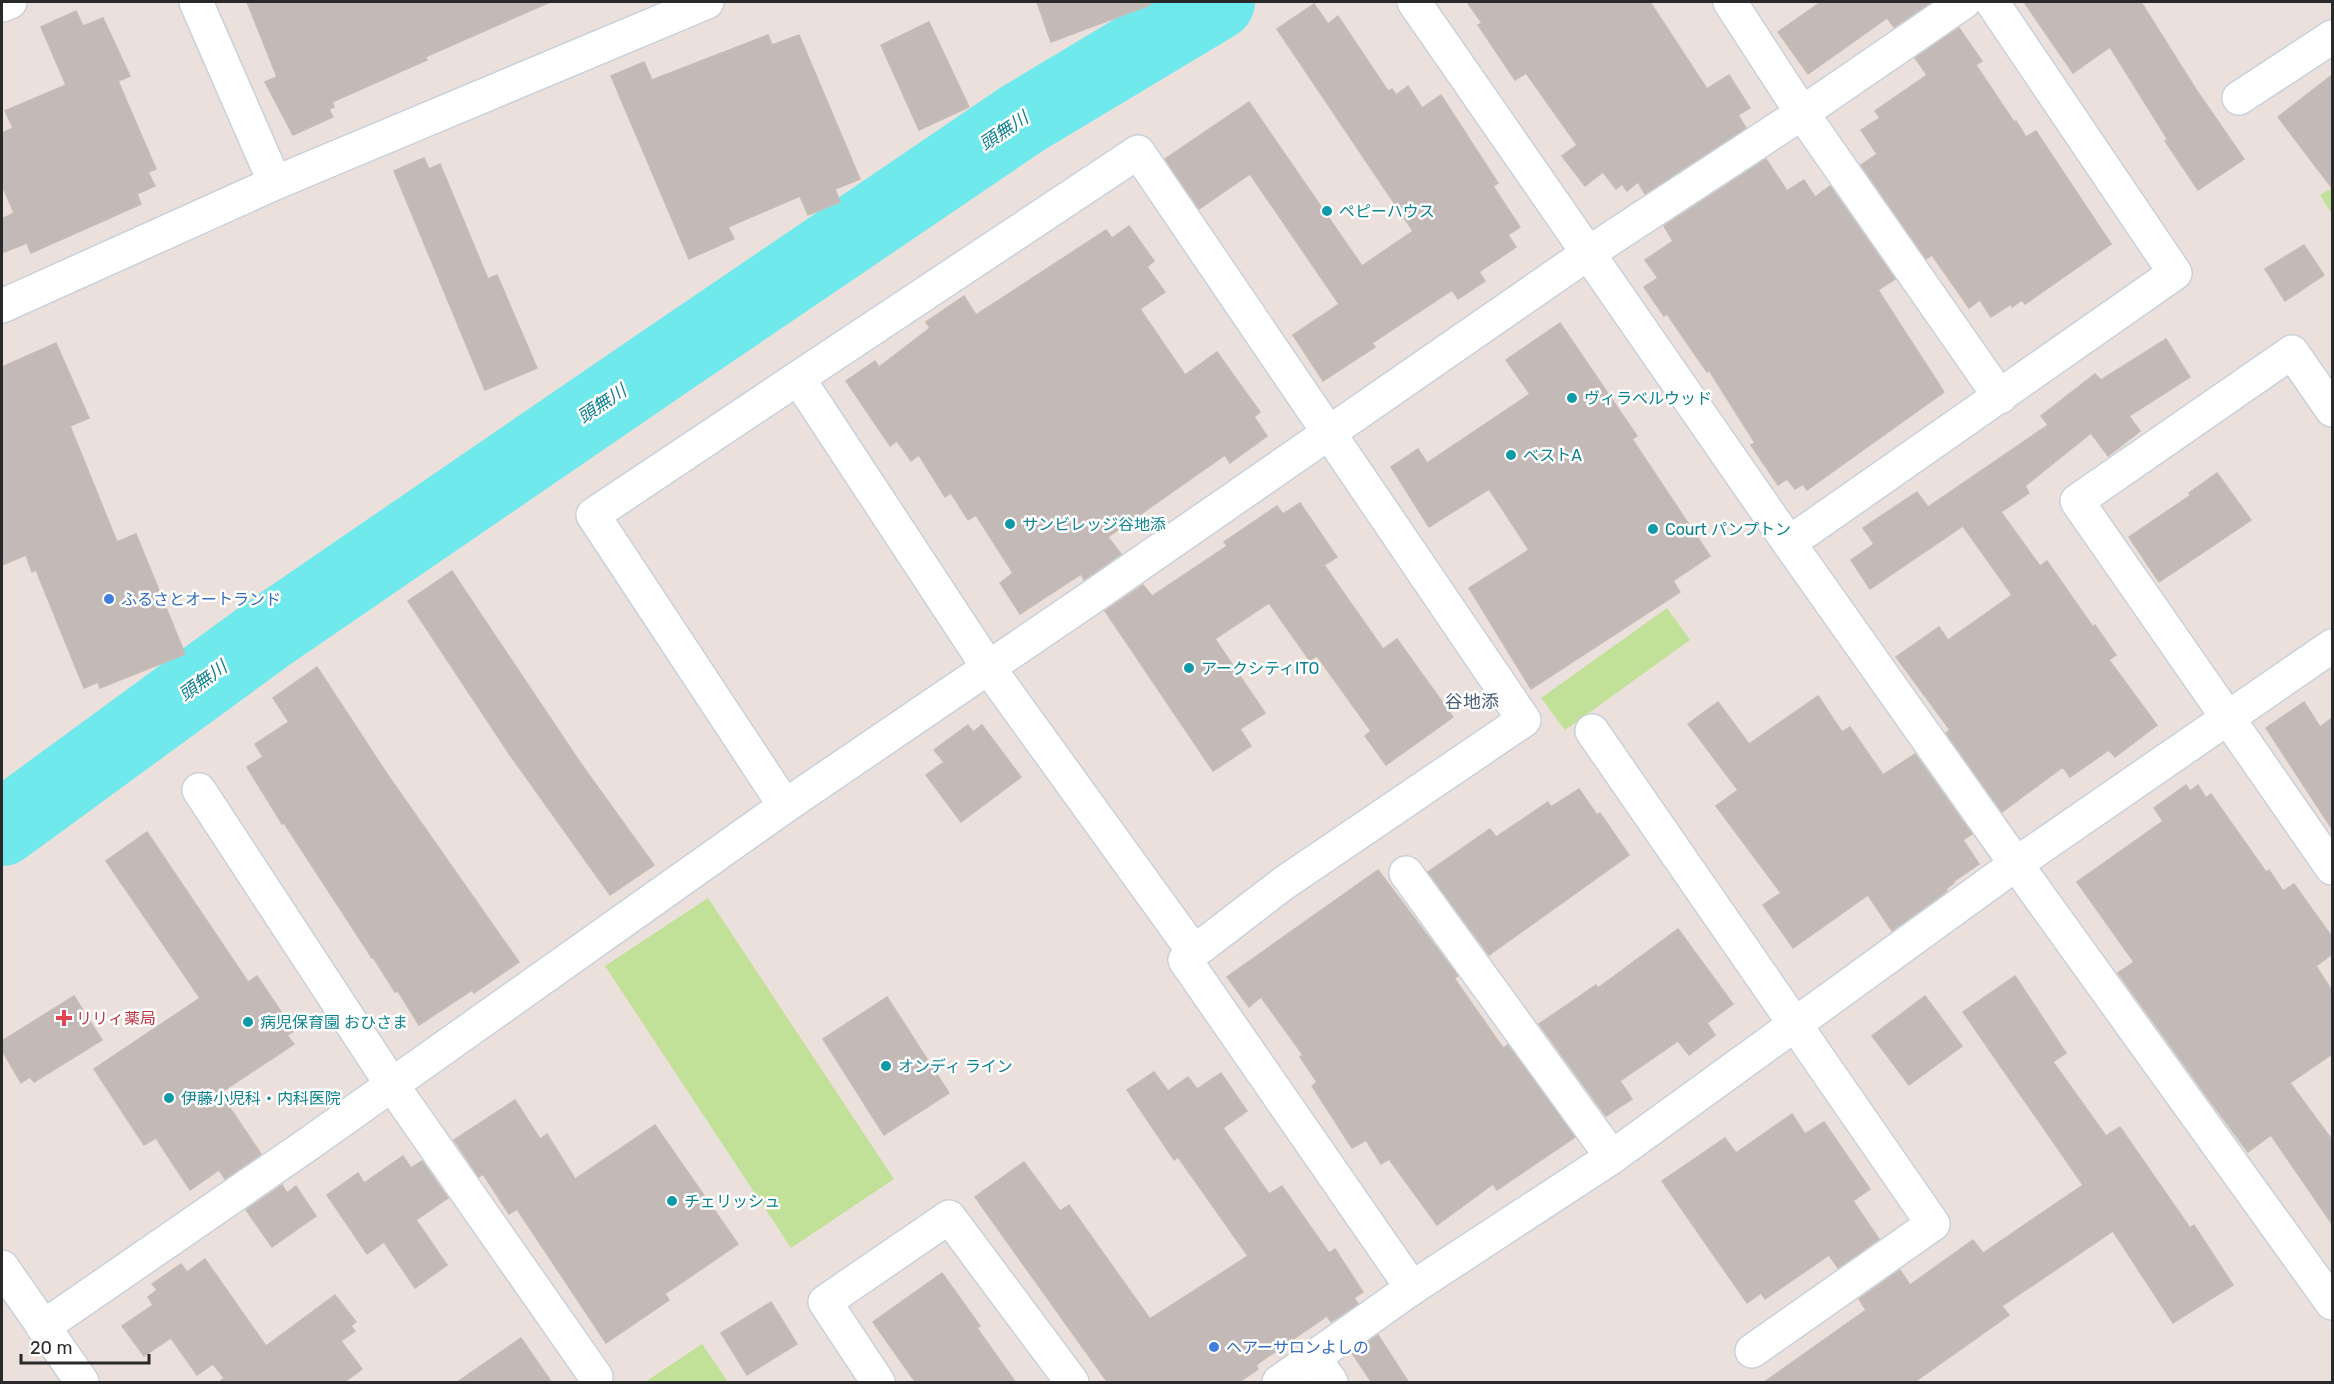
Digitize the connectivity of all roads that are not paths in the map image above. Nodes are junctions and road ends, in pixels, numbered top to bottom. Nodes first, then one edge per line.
1 (10, 2) edge
2 (196, 2) edge
3 (707, 2) edge
4 (1414, 2) edge
5 (1730, 2) edge
6 (1964, 2) edge
7 (1992, 2) edge
8 (2, 5) edge
9 (2332, 37) edge
10 (2239, 98) dead end
11 (1802, 113) junction
12 (274, 183) junction
13 (1587, 254) junction
14 (2, 306) edge
15 (798, 378) junction
16 (2000, 397) junction
17 (2332, 410) edge
18 (1329, 433) junction
19 (1789, 543) junction
20 (2332, 646) edge
21 (988, 667) junction
22 (2226, 718) junction
23 (1592, 731) dead end
24 (199, 790) dead end
25 (785, 806) junction
26 (2016, 864) junction
27 (2332, 868) edge
28 (1406, 873) dead end
29 (1194, 952) junction
30 (1794, 1024) junction
31 (392, 1085) junction
32 (1612, 1157) junction
33 (2, 1267) edge
34 (1412, 1288) junction
35 (2332, 1303) edge
36 (43, 1327) junction
37 (1752, 1351) dead end
38 (1322, 1370) edge
39 (596, 1377) dead end
40 (82, 1383) edge
41 (878, 1383) edge
42 (1072, 1383) edge
43 (1279, 1383) edge

1 - 8 street
2 - 12 street
3 - 12 street
4 - 13 street
5 - 11 street
6 - 11 street
7 - 16 street
9 - 10 street
11 - 13 street
11 - 16 street
12 - 14 street
13 - 18 street
13 - 19 street
15 - 18 street
15 - 21 street
15 - 25 street
16 - 19 street
17 - 22 street
18 - 21 street
18 - 29 street
19 - 26 street
20 - 22 street
21 - 25 street
21 - 29 street
22 - 26 street
22 - 27 street
23 - 30 street
24 - 31 street
25 - 31 street
26 - 30 street
26 - 35 street
28 - 32 street
29 - 34 street
30 - 32 street
30 - 37 street
31 - 36 street
31 - 39 street
32 - 34 street
33 - 36 street
34 - 38 street
36 - 40 street
38 - 43 street
41 - 42 street

